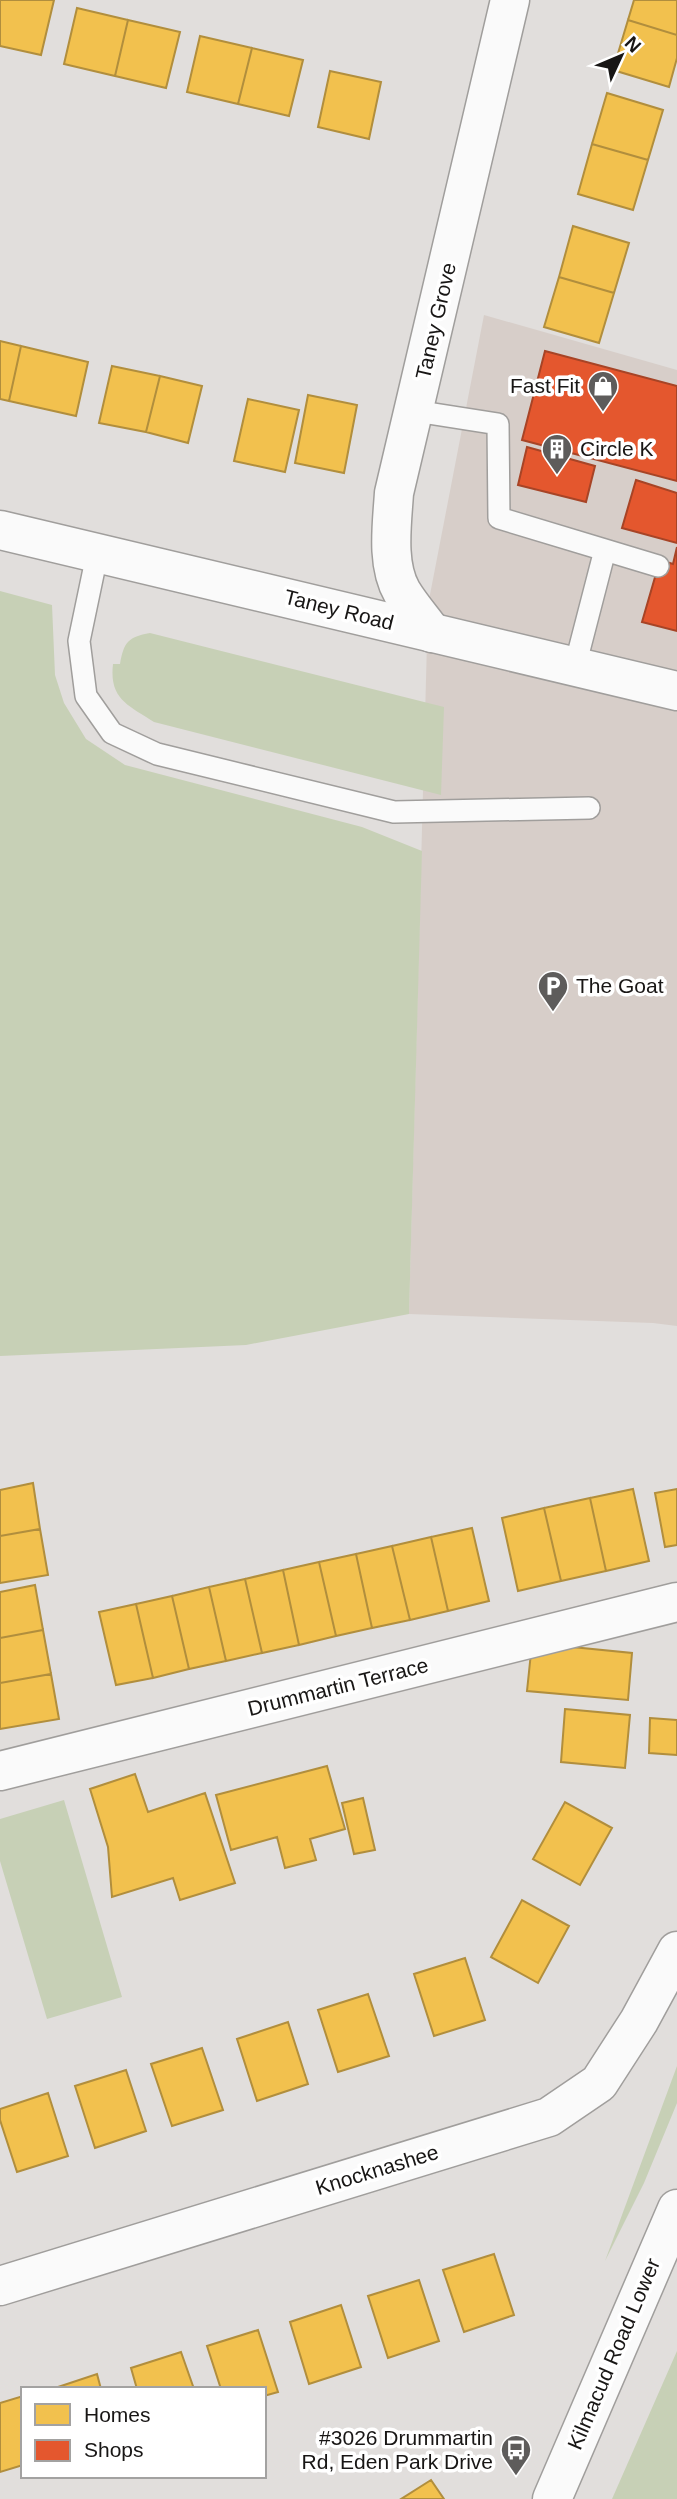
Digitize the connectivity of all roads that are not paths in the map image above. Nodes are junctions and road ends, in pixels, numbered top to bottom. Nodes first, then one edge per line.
1 (510, 0) edge
2 (415, 411) junction
3 (0, 530) edge
4 (605, 550) junction
5 (97, 555) junction
6 (658, 566) dead end
7 (432, 633) junction
8 (575, 666) junction
9 (677, 691) edge
10 (589, 808) dead end
11 (677, 1602) edge
12 (0, 1772) edge
13 (677, 1951) edge
14 (677, 2209) edge
15 (0, 2286) edge
16 (552, 2499) edge

1 - 2 street, Taney Grove
2 - 4 lane
2 - 7 street, Taney Grove
3 - 5 street, Taney Road
4 - 6 lane
4 - 8 lane
5 - 7 street, Taney Road
5 - 10 lane
7 - 8 street, Taney Road
8 - 9 street, Taney Road
11 - 12 street, Drummartin Terrace
13 - 15 street, Knocknashee
14 - 16 street, Kilmacud Road Lower

